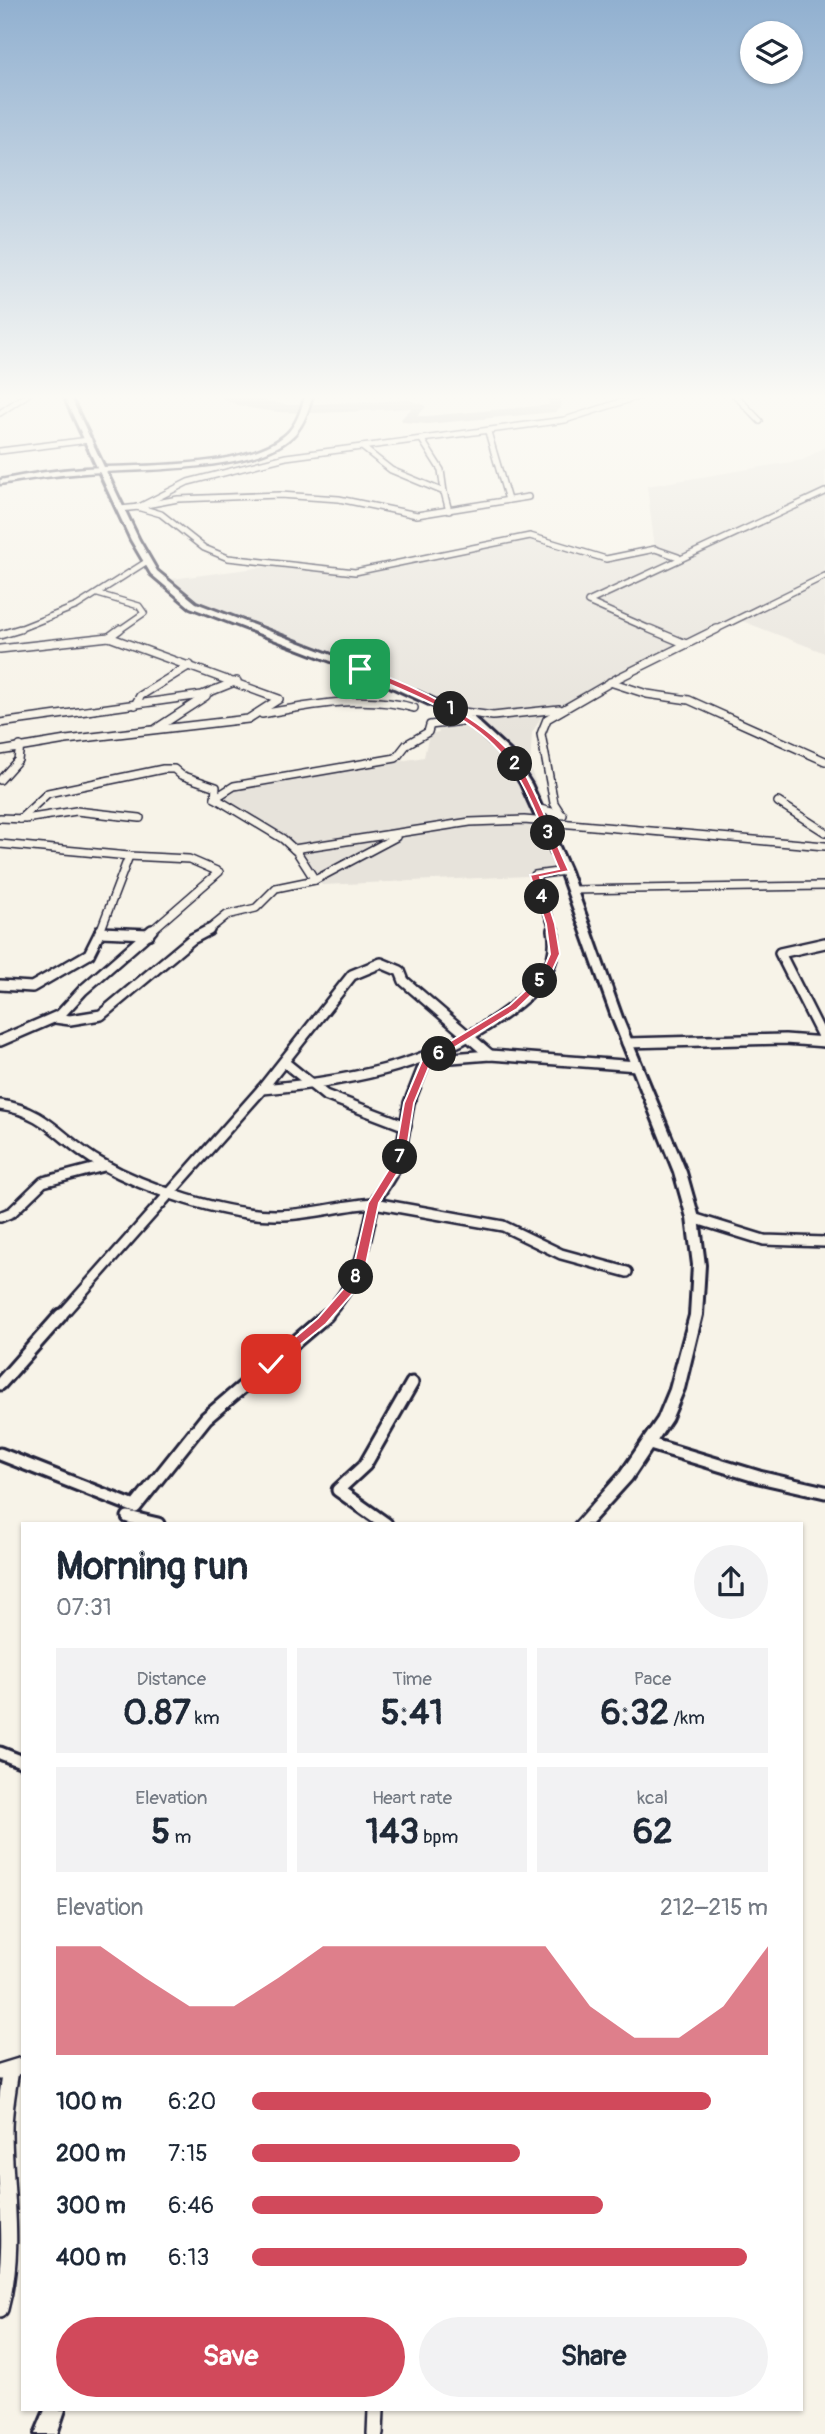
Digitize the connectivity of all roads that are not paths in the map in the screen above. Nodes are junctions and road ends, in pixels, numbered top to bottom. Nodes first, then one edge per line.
1 (133, 508) edge
2 (140, 508) edge
3 (379, 508) edge
4 (448, 508) edge
5 (467, 508) edge
6 (790, 508) edge
7 (120, 509) joint
8 (449, 511) junction
9 (678, 558) junction
10 (146, 562) junction
11 (825, 576) edge
12 (98, 594) junction
13 (0, 635) edge
14 (109, 637) junction
15 (686, 644) junction
16 (0, 649) edge
17 (190, 665) junction
18 (237, 681) junction
19 (610, 682) junction
20 (209, 693) junction
21 (135, 705) junction
22 (414, 708) dead end
23 (561, 709) junction
24 (456, 711) junction
25 (258, 715) junction
26 (471, 720) junction
27 (0, 723) edge
28 (156, 729) junction
29 (20, 746) junction
30 (0, 751) edge
31 (825, 761) edge
32 (0, 780) edge
33 (216, 787) junction
34 (228, 788) junction
35 (215, 798) junction
36 (778, 802) dead end
37 (536, 808) junction
38 (561, 814) junction
39 (0, 818) edge
40 (140, 818) dead end
41 (20, 819) junction
42 (542, 820) junction
43 (582, 824) junction
44 (825, 832) edge
45 (402, 834) junction
46 (0, 844) edge
47 (825, 846) edge
48 (294, 849) junction
49 (129, 856) junction
50 (565, 871) junction
51 (315, 880) junction
52 (825, 886) edge
53 (571, 890) junction
54 (100, 932) junction
55 (149, 934) junction
56 (825, 943) edge
57 (0, 985) edge
58 (55, 1018) junction
59 (470, 1035) junction
60 (0, 1041) edge
61 (627, 1043) junction
62 (489, 1055) junction
63 (426, 1060) junction
64 (284, 1062) junction
65 (637, 1066) junction
66 (311, 1086) junction
67 (262, 1089) junction
68 (0, 1105) edge
69 (406, 1126) junction
70 (104, 1166) junction
71 (172, 1190) junction
72 (374, 1203) junction
73 (0, 1217) edge
74 (694, 1218) junction
75 (825, 1242) edge
76 (626, 1272) dead end
77 (412, 1383) dead end
78 (0, 1384) edge
79 (650, 1444) junction
80 (0, 1454) edge
81 (825, 1492) edge
82 (128, 1516) edge
83 (150, 1522) edge
84 (383, 1522) edge
85 (584, 1522) edge
86 (0, 1753) edge
87 (21, 1761) edge
88 (11, 2069) edge
89 (0, 2309) edge
90 (55, 2411) edge
91 (376, 2411) edge
92 (46, 2434) edge
93 (375, 2434) edge

1 - 7 street
2 - 9 street
3 - 8 street
4 - 8 street
5 - 8 street
6 - 9 street
7 - 10 street
9 - 15 street
10 - 12 street
10 - 24 street
11 - 15 street
12 - 13 street
12 - 14 street
14 - 16 street
14 - 17 street
15 - 19 street
17 - 18 street
17 - 21 street
18 - 20 street
18 - 25 street
19 - 23 street
19 - 31 street
20 - 21 street
20 - 28 street
21 - 27 street
22 - 25 street
23 - 24 street
23 - 38 street
24 - 26 street
25 - 28 street
26 - 34 street
26 - 37 street
28 - 29 street
29 - 30 street
29 - 32 street
33 - 34 street
33 - 35 street
33 - 41 street
34 - 35 street
35 - 48 street
36 - 44 street
37 - 38 street
37 - 42 street
38 - 43 street
39 - 41 street
40 - 41 street
42 - 43 street
42 - 45 street
42 - 50 street
43 - 47 street
45 - 48 street
45 - 51 street
46 - 49 street
48 - 51 street
49 - 54 street
49 - 55 street
50 - 53 street
50 - 59 street
51 - 58 street
52 - 53 street
53 - 61 street
54 - 55 street
54 - 57 street
55 - 58 street
56 - 61 street
58 - 60 street
59 - 62 street
59 - 63 street
59 - 64 street
61 - 65 street
62 - 63 street
62 - 65 street
63 - 66 street
63 - 69 street
64 - 66 street
64 - 67 street
65 - 74 street
66 - 67 street
66 - 69 street
67 - 71 street
68 - 70 street
69 - 72 street
70 - 71 street
70 - 73 street
71 - 72 street
71 - 78 street
72 - 76 street
72 - 82 street
74 - 75 street
74 - 79 street
77 - 84 street
79 - 81 street
79 - 85 street
80 - 82 street
82 - 83 street
86 - 87 street
88 - 89 street
90 - 92 street
91 - 93 street

